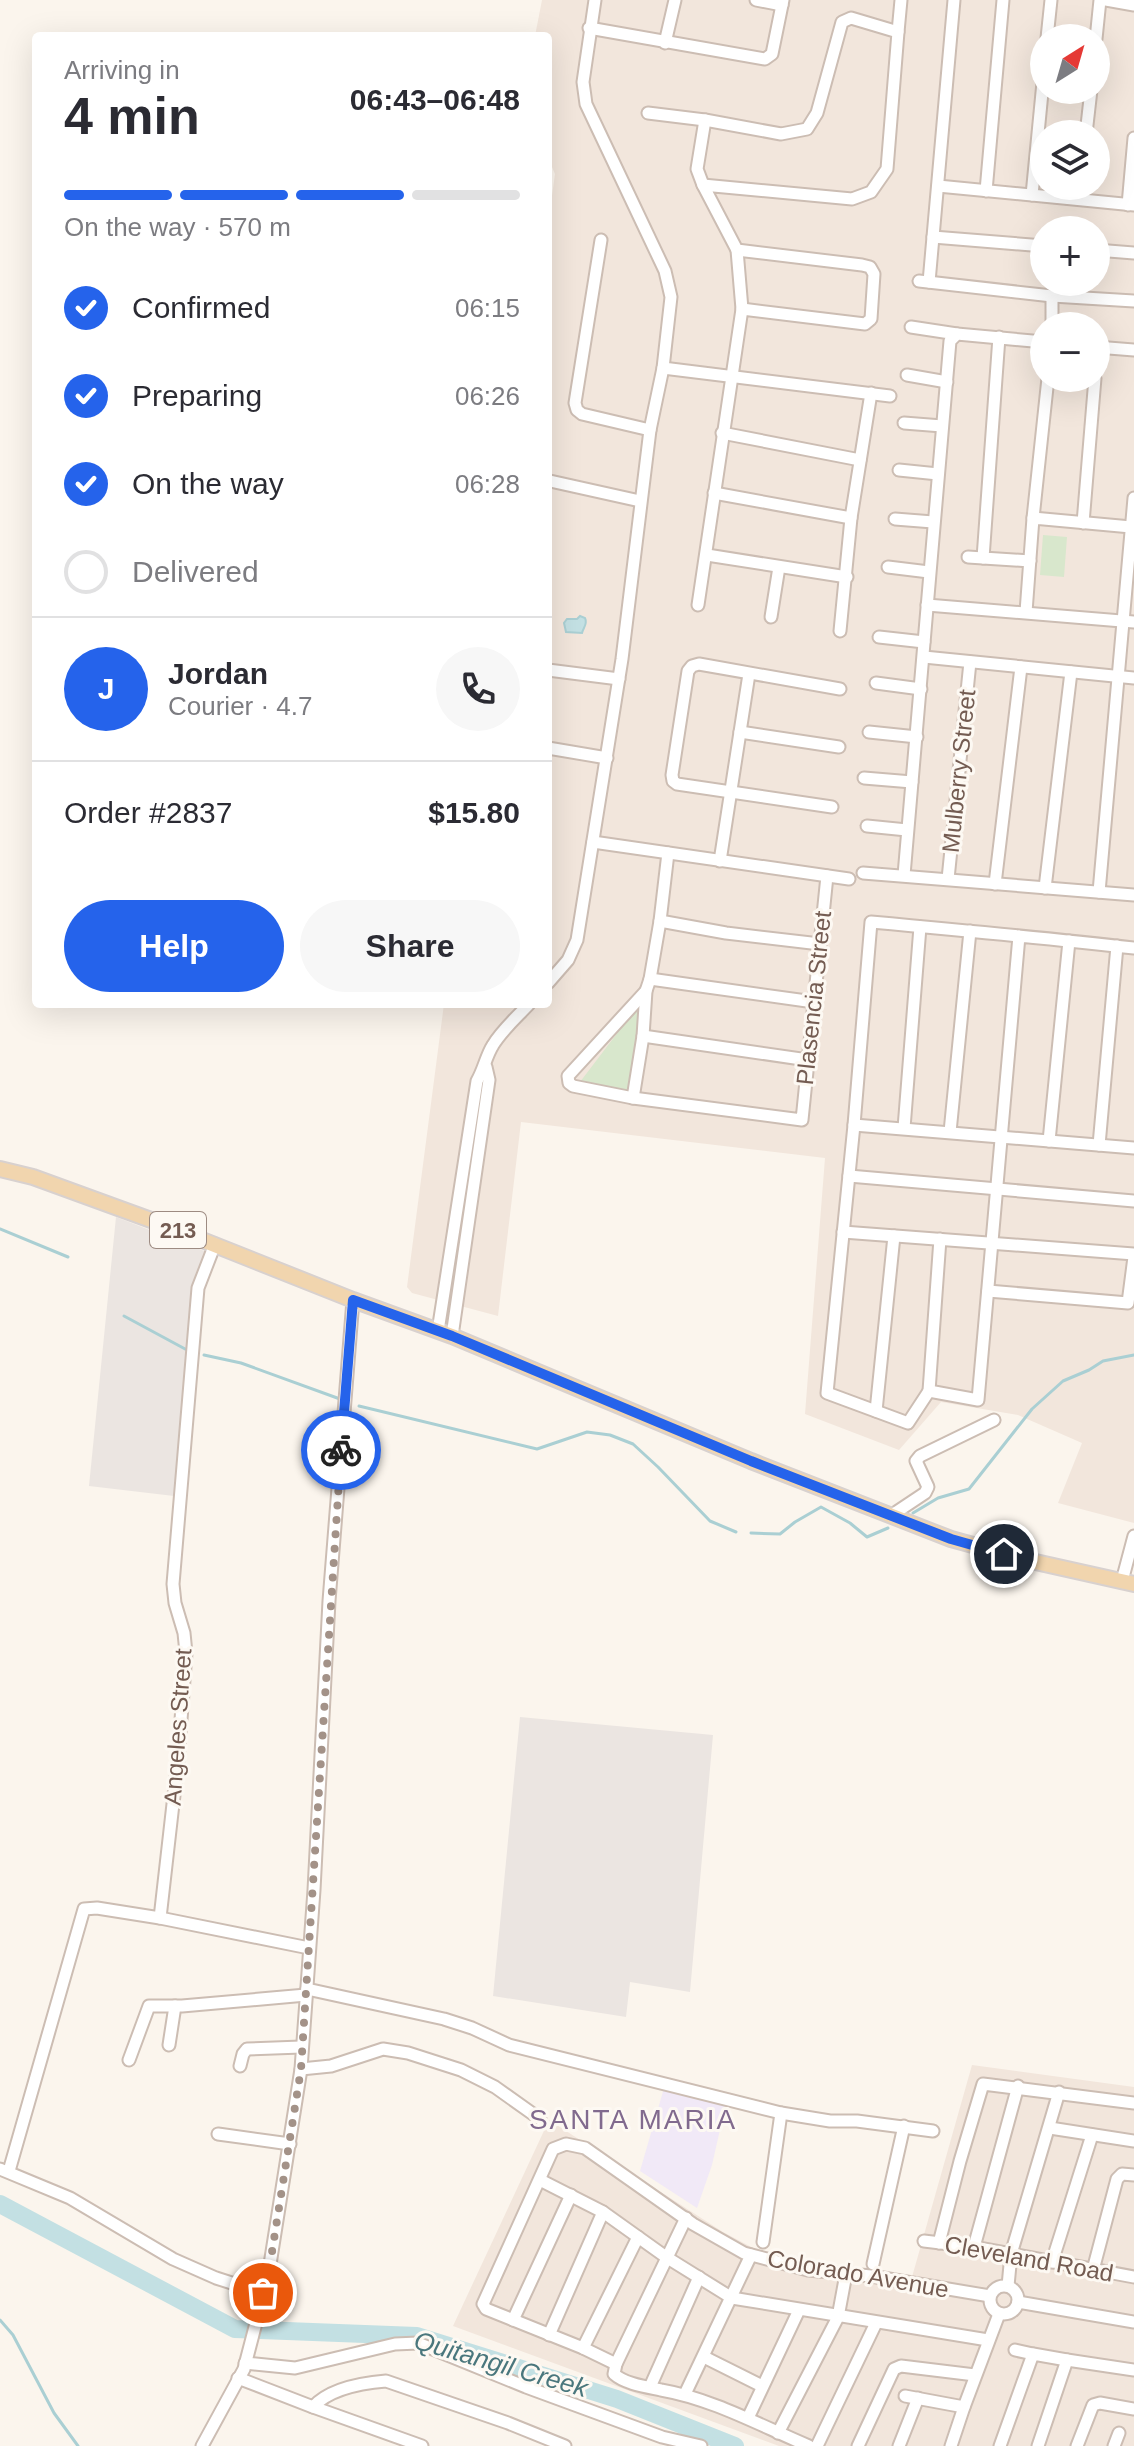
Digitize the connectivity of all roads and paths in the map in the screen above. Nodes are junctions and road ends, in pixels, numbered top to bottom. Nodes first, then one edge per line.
1 (595, 0) edge
2 (675, 0) edge
3 (756, 0) edge
4 (901, 0) edge
5 (954, 0) edge
6 (1003, 0) edge
7 (1051, 0) edge
8 (1103, 0) edge
9 (783, 2) edge
10 (1134, 5) edge
11 (1048, 24) edge
12 (1099, 24) edge
13 (589, 28) junction
14 (898, 32) junction
15 (665, 43) junction
16 (648, 113) dead end
17 (705, 120) junction
18 (1134, 138) edge
19 (703, 185) junction
20 (938, 186) junction
21 (986, 191) junction
22 (1030, 195) edge
23 (1079, 200) edge
24 (1131, 205) edge
25 (933, 237) junction
26 (601, 240) dead end
27 (1030, 245) edge
28 (737, 250) junction
29 (1110, 251) edge
30 (1134, 253) edge
31 (1030, 294) edge
32 (1052, 296) joint
33 (1134, 301) edge
34 (742, 309) junction
35 (1052, 312) edge
36 (911, 327) dead end
37 (957, 334) junction
38 (999, 337) junction
39 (1030, 340) edge
40 (1110, 348) edge
41 (1134, 350) edge
42 (663, 368) junction
43 (907, 375) dead end
44 (733, 377) junction
45 (947, 382) junction
46 (1046, 392) edge
47 (1094, 392) edge
48 (871, 393) junction
49 (890, 396) dead end
50 (904, 423) dead end
51 (942, 426) junction
52 (650, 430) junction
53 (722, 433) junction
54 (860, 460) junction
55 (899, 470) dead end
56 (938, 474) junction
57 (552, 481) edge
58 (714, 493) junction
59 (1134, 498) edge
60 (640, 501) junction
61 (851, 518) junction
62 (1033, 518) junction
63 (895, 519) dead end
64 (933, 522) junction
65 (1083, 523) junction
66 (1131, 527) junction
67 (707, 555) junction
68 (968, 557) dead end
69 (983, 558) junction
70 (1030, 561) junction
71 (779, 567) junction
72 (888, 567) dead end
73 (1131, 568) edge
74 (929, 572) junction
75 (847, 577) junction
76 (698, 605) dead end
77 (927, 605) junction
78 (1026, 612) junction
79 (771, 617) dead end
80 (1128, 622) edge
81 (840, 631) dead end
82 (879, 637) dead end
83 (924, 642) junction
84 (924, 657) junction
85 (970, 662) junction
86 (1021, 667) junction
87 (552, 671) edge
88 (1071, 672) junction
89 (749, 674) junction
90 (1120, 676) junction
91 (1134, 678) edge
92 (619, 679) junction
93 (876, 683) dead end
94 (840, 689) dead end
95 (921, 689) junction
96 (740, 732) junction
97 (869, 732) dead end
98 (917, 737) junction
99 (839, 747) dead end
100 (552, 749) edge
101 (607, 758) junction
102 (864, 778) dead end
103 (912, 782) junction
104 (731, 791) junction
105 (832, 807) dead end
106 (867, 826) dead end
107 (907, 830) junction
108 (593, 842) junction
109 (668, 853) junction
110 (720, 861) junction
111 (863, 873) dead end
112 (904, 875) junction
113 (827, 876) junction
114 (849, 879) dead end
115 (948, 879) junction
116 (995, 884) junction
117 (1045, 888) junction
118 (1099, 892) junction
119 (1134, 895) edge
120 (660, 921) junction
121 (920, 927) junction
122 (970, 931) junction
123 (1019, 936) junction
124 (1069, 941) junction
125 (820, 944) junction
126 (1117, 946) junction
127 (1134, 948) edge
128 (552, 978) edge
129 (648, 985) junction
130 (814, 1002) junction
131 (525, 1008) edge
132 (643, 1036) junction
133 (808, 1060) junction
134 (633, 1098) junction
135 (854, 1125) junction
136 (904, 1128) junction
137 (950, 1132) junction
138 (1000, 1136) junction
139 (1049, 1141) junction
140 (1099, 1145) junction
141 (1134, 1148) edge
142 (0, 1169) edge
143 (849, 1176) junction
144 (996, 1190) junction
145 (1134, 1201) edge
146 (843, 1232) junction
147 (894, 1236) junction
148 (940, 1239) junction
149 (992, 1243) junction
150 (215, 1244) junction
151 (1134, 1255) edge
152 (988, 1291) junction
153 (353, 1300) junction
154 (445, 1333) junction
155 (929, 1391) junction
156 (876, 1411) junction
157 (994, 1420) dead end
158 (892, 1515) junction
159 (1134, 1536) edge
160 (1132, 1552) edge
161 (1128, 1582) edge
162 (160, 1918) junction
163 (309, 1948) junction
164 (307, 1992) junction
165 (175, 2006) junction
166 (169, 2045) dead end
167 (301, 2047) junction
168 (129, 2060) dead end
169 (240, 2066) dead end
170 (301, 2069) junction
171 (1018, 2086) junction
172 (1059, 2092) junction
173 (1134, 2103) edge
174 (781, 2113) junction
175 (540, 2119) dead end
176 (904, 2126) junction
177 (1050, 2128) junction
178 (933, 2131) dead end
179 (218, 2134) dead end
180 (1092, 2135) junction
181 (1134, 2141) edge
182 (290, 2144) junction
183 (5, 2170) edge
184 (1134, 2175) edge
185 (540, 2180) junction
186 (571, 2195) junction
187 (603, 2212) junction
188 (686, 2218) junction
189 (638, 2237) junction
190 (924, 2241) dead end
191 (763, 2242) dead end
192 (939, 2243) junction
193 (974, 2247) junction
194 (1011, 2254) junction
195 (751, 2255) junction
196 (666, 2257) junction
197 (1052, 2262) junction
198 (873, 2264) dead end
199 (1093, 2270) junction
200 (846, 2274) junction
201 (699, 2277) junction
202 (1134, 2277) edge
203 (1008, 2286) junction
204 (263, 2293) junction
205 (990, 2296) junction
206 (732, 2298) junction
207 (1018, 2302) junction
208 (799, 2310) junction
209 (999, 2314) junction
210 (838, 2317) junction
211 (513, 2320) junction
212 (1134, 2322) edge
213 (876, 2323) junction
214 (549, 2335) junction
215 (988, 2340) junction
216 (583, 2348) junction
217 (1015, 2350) dead end
218 (1033, 2354) junction
219 (704, 2357) junction
220 (1067, 2360) junction
221 (245, 2363) junction
222 (616, 2364) junction
223 (1134, 2370) edge
224 (975, 2375) junction
225 (238, 2378) junction
226 (762, 2386) junction
227 (650, 2387) junction
228 (685, 2394) junction
229 (905, 2396) dead end
230 (918, 2398) junction
231 (313, 2407) junction
232 (964, 2407) junction
233 (1134, 2409) edge
234 (748, 2418) junction
235 (778, 2433) junction
236 (1119, 2433) dead end
237 (893, 2444) edge
238 (202, 2446) edge
239 (422, 2446) edge
240 (565, 2446) edge
241 (701, 2446) edge
242 (809, 2446) edge
243 (817, 2446) edge
244 (858, 2446) edge
245 (951, 2446) edge
246 (1000, 2446) edge
247 (1038, 2446) edge
248 (1077, 2446) edge
249 (1114, 2446) edge

1 - 13 street
2 - 15 street
3 - 9 street
4 - 14 street
5 - 20 street
6 - 21 street
7 - 11 street
8 - 10 street
8 - 12 street
9 - 15 street
13 - 15 street
13 - 42 street
14 - 17 street
14 - 19 street
16 - 17 street
17 - 19 street
18 - 24 street
19 - 28 street
20 - 21 street
20 - 25 street
21 - 22 street
23 - 24 street
25 - 27 street
25 - 31 street
26 - 52 street
28 - 34 street
28 - 34 street
29 - 30 street
32 - 33 street
32 - 35 street
34 - 44 street
36 - 37 street
37 - 38 street
37 - 45 street
38 - 39 street
38 - 69 street
40 - 41 street
42 - 44 street
42 - 52 street
43 - 45 street
44 - 48 street
44 - 53 street
45 - 51 street
46 - 62 street
47 - 65 street
48 - 49 street
48 - 54 street
50 - 51 street
51 - 56 street
52 - 60 street
53 - 54 street
53 - 58 street
54 - 61 street
55 - 56 street
56 - 64 street
57 - 60 street
58 - 61 street
58 - 67 street
59 - 66 street
60 - 92 street
61 - 75 street
62 - 65 street
62 - 70 street
63 - 64 street
64 - 74 street
65 - 66 street
66 - 73 street
67 - 71 street
67 - 76 street
68 - 69 street
69 - 70 street
70 - 78 street
71 - 75 street
71 - 79 street
72 - 74 street
73 - 80 street
74 - 77 street
75 - 81 street
77 - 78 street
77 - 83 street
78 - 80 street
80 - 90 street
82 - 83 street
83 - 84 street
84 - 85 street
84 - 95 street
85 - 86 street
85 - 115 street, Mulberry Street
86 - 88 street
86 - 116 street
87 - 92 street
88 - 90 street
88 - 117 street
89 - 94 street
89 - 96 street
89 - 104 street
90 - 91 street
90 - 118 street
92 - 101 street
93 - 95 street
95 - 98 street
96 - 99 street
96 - 104 street
97 - 98 street
98 - 103 street
100 - 101 street
101 - 108 street
102 - 103 street
103 - 107 street
104 - 105 street
104 - 110 street
106 - 107 street
107 - 112 street
108 - 109 street
108 - 128 street
109 - 110 street
109 - 120 street
110 - 113 street
111 - 112 street
112 - 115 street
113 - 114 street
113 - 125 street, Plasencia Street
115 - 116 street
116 - 117 street
117 - 118 street
118 - 119 street
120 - 125 street
120 - 129 street
121 - 122 street
121 - 135 street
121 - 136 street
122 - 123 street
122 - 137 street
123 - 124 street
123 - 138 street
124 - 126 street
124 - 139 street
125 - 130 street, Plasencia Street
126 - 127 street
126 - 140 street
129 - 130 street
129 - 132 street
129 - 134 street
130 - 133 street, Plasencia Street
131 - 154 street
132 - 133 street
132 - 134 street
133 - 134 street, Plasencia Street
135 - 136 street
135 - 143 street
136 - 137 street
137 - 138 street
138 - 139 street
138 - 144 street
139 - 140 street
140 - 141 street
142 - 150 main road, 213
143 - 144 street
143 - 146 street
144 - 145 street
144 - 149 street
146 - 147 street
146 - 156 street
147 - 148 street
147 - 156 street
148 - 149 street
148 - 155 street
149 - 151 street
149 - 152 street
150 - 153 main road, 213
150 - 162 street, Angeles Street
151 - 152 street
152 - 155 street
153 - 154 main road, 213
153 - 163 street
154 - 158 main road, 213
155 - 156 street
157 - 158 street
158 - 161 main road, 213
159 - 160 street
160 - 161 street
162 - 163 street
162 - 183 street
163 - 164 street
164 - 165 street
164 - 167 street
164 - 174 street
165 - 166 street
165 - 168 street
167 - 169 street
167 - 170 street
170 - 175 street
170 - 182 street
171 - 172 street
171 - 192 street
171 - 193 street
172 - 173 street
172 - 177 street
174 - 176 street
174 - 191 street
176 - 178 street
176 - 198 street
177 - 180 street
177 - 194 street
179 - 182 street
180 - 181 street
180 - 197 street
182 - 204 street
183 - 204 street
184 - 199 street
185 - 186 street
185 - 188 street, Colorado Avenue
185 - 211 street
186 - 187 street
186 - 211 street
187 - 189 street
187 - 214 street
188 - 195 street, Colorado Avenue
188 - 196 street
189 - 196 street
189 - 216 street
190 - 192 street, Cleveland Road
192 - 193 street, Cleveland Road
193 - 194 street, Cleveland Road
194 - 197 street, Cleveland Road
194 - 203 street
195 - 200 street, Colorado Avenue
195 - 206 street
196 - 201 street
196 - 222 street
197 - 199 street, Cleveland Road
199 - 202 street, Cleveland Road
200 - 205 street, Colorado Avenue
200 - 210 street
201 - 206 street
201 - 227 street
203 - 205 street
203 - 207 street
204 - 221 street
205 - 209 street
206 - 208 street
206 - 219 street
207 - 209 street
207 - 212 street
208 - 210 street
208 - 226 street
209 - 215 street
210 - 213 street
210 - 235 street
211 - 214 street
213 - 215 street
213 - 243 street
214 - 216 street
215 - 224 street
216 - 222 street
217 - 218 street
218 - 220 street
218 - 246 street
219 - 226 street
219 - 228 street
220 - 223 street
220 - 247 street
221 - 225 street
221 - 241 street
222 - 227 street
224 - 232 street
224 - 244 street
225 - 231 street
225 - 238 street
226 - 234 street
227 - 228 street
228 - 234 street
229 - 230 street
230 - 232 street
230 - 237 street
231 - 239 street
231 - 240 street
232 - 245 street
233 - 248 street
234 - 235 street
235 - 242 street
236 - 249 street

